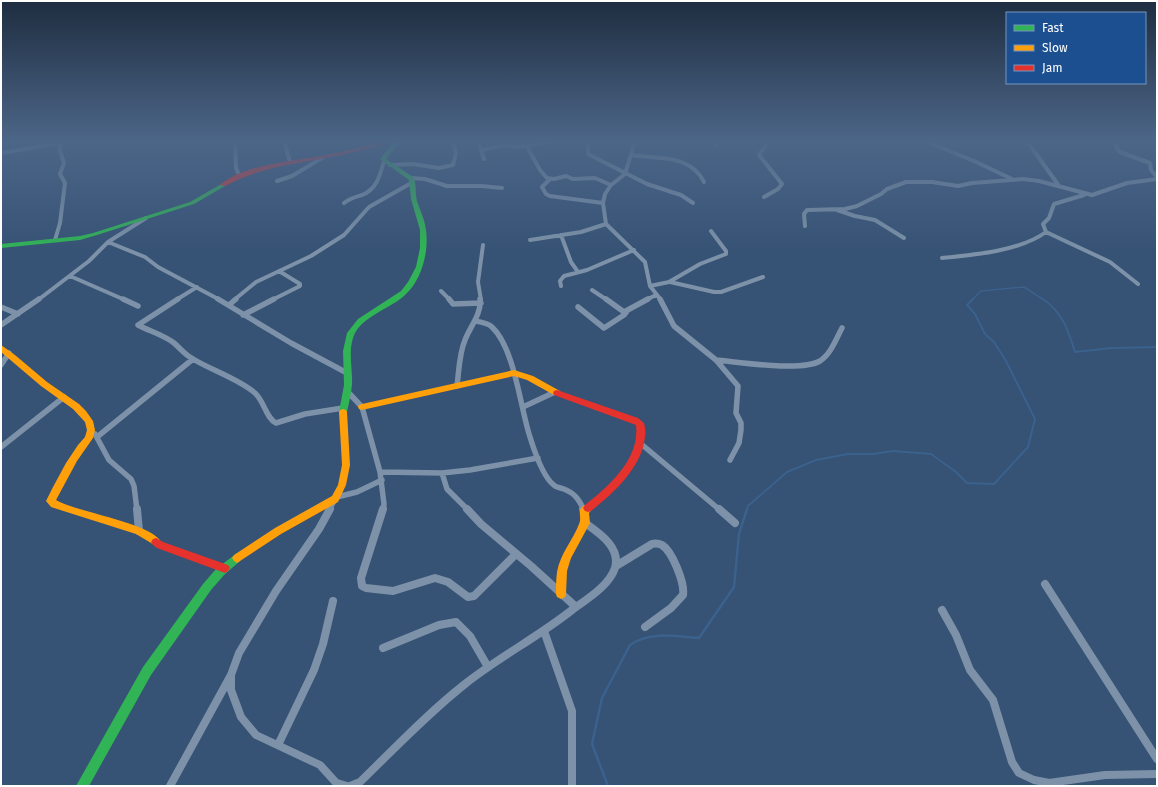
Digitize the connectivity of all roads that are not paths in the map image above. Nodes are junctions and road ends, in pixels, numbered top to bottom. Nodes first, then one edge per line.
1 (62, 178) edge
2 (234, 178) edge
3 (286, 178) edge
4 (380, 178) edge
5 (409, 178) edge
6 (557, 178) edge
7 (570, 178) edge
8 (620, 178) edge
9 (633, 178) edge
10 (702, 178) edge
11 (777, 178) edge
12 (1053, 178) edge
13 (1157, 178) edge
14 (550, 179) joint
15 (1012, 179) joint
16 (412, 180) junction
17 (276, 181) dead end
18 (704, 182) dead end
19 (611, 185) junction
20 (1059, 186) junction
21 (502, 188) dead end
22 (1084, 195) junction
23 (764, 197) dead end
24 (344, 203) dead end
25 (603, 203) junction
26 (693, 203) dead end
27 (835, 209) junction
28 (146, 218) junction
29 (606, 224) junction
30 (805, 226) dead end
31 (712, 231) dead end
32 (1046, 232) junction
33 (561, 235) junction
34 (904, 238) dead end
35 (55, 240) junction
36 (530, 240) dead end
37 (108, 242) junction
38 (483, 245) dead end
39 (1, 246) edge
40 (634, 250) junction
41 (942, 258) dead end
42 (279, 271) junction
43 (578, 272) junction
44 (70, 276) junction
45 (763, 277) dead end
46 (669, 282) junction
47 (1138, 284) dead end
48 (562, 286) dead end
49 (650, 286) junction
50 (197, 287) junction
51 (592, 290) dead end
52 (441, 291) dead end
53 (656, 295) junction
54 (481, 303) junction
55 (228, 305) junction
56 (138, 306) dead end
57 (1, 307) edge
58 (578, 307) dead end
59 (627, 311) junction
60 (18, 314) junction
61 (244, 315) junction
62 (475, 321) junction
63 (1, 325) edge
64 (842, 328) dead end
65 (1, 348) edge
66 (9, 353) junction
67 (193, 359) junction
68 (716, 360) junction
69 (1, 365) edge
70 (347, 373) junction
71 (514, 373) junction
72 (457, 386) junction
73 (347, 391) junction
74 (555, 392) junction
75 (64, 397) junction
76 (362, 407) junction
77 (523, 407) junction
78 (343, 408) junction
79 (95, 433) junction
80 (640, 443) junction
81 (1, 447) edge
82 (538, 458) junction
83 (730, 460) dead end
84 (380, 472) junction
85 (442, 473) junction
86 (382, 480) junction
87 (336, 499) junction
88 (584, 511) junction
89 (585, 523) junction
90 (735, 524) dead end
91 (139, 531) junction
92 (516, 554) junction
93 (616, 566) junction
94 (225, 568) junction
95 (1045, 584) dead end
96 (561, 594) junction
97 (333, 601) dead end
98 (576, 607) junction
99 (942, 610) dead end
100 (645, 627) dead end
101 (544, 631) junction
102 (383, 648) dead end
103 (488, 667) junction
104 (231, 675) junction
105 (278, 745) junction
106 (1157, 759) edge
107 (1157, 774) edge
108 (338, 784) edge
109 (82, 786) edge
110 (170, 786) edge
111 (347, 786) edge
112 (350, 786) edge
113 (572, 786) edge

1 - 35 street
2 - 28 street
3 - 17 street
4 - 24 street
5 - 16 street
6 - 14 street
7 - 19 street
8 - 19 street
9 - 26 street
10 - 18 street
11 - 23 street
12 - 20 street
13 - 22 street
14 - 25 street
15 - 20 street
15 - 27 street
16 - 21 street
16 - 42 street
16 - 70 street
19 - 25 street
20 - 22 street
22 - 32 street
25 - 29 street
27 - 30 street
27 - 34 street
28 - 35 street
28 - 37 street
29 - 33 street
29 - 40 street
31 - 46 street
32 - 41 street
32 - 47 street
33 - 36 street
33 - 43 street
35 - 39 street
37 - 44 street
37 - 50 street
38 - 54 street
40 - 43 street
40 - 49 street
42 - 55 street
42 - 61 street
43 - 48 street
44 - 56 street
44 - 60 street
45 - 46 street
46 - 49 street
49 - 53 street
50 - 55 street
50 - 67 street
51 - 59 street
52 - 54 street
53 - 59 street
53 - 68 street
54 - 62 street
55 - 61 street
57 - 60 street
58 - 59 street
60 - 63 street
61 - 70 street
62 - 71 street
62 - 72 street
64 - 68 street
65 - 66 street
66 - 69 street
66 - 75 street
67 - 78 street
67 - 79 street
68 - 83 street
70 - 73 street
71 - 72 street
71 - 74 street
71 - 77 street
72 - 76 street
73 - 76 street
73 - 78 street
74 - 77 street
74 - 80 street
75 - 79 street
75 - 81 street
76 - 84 street
77 - 82 street
78 - 87 street
79 - 91 street
79 - 91 street
80 - 88 street
80 - 90 street
82 - 85 street
82 - 88 street
84 - 85 street
84 - 86 street
85 - 92 street
86 - 87 street
86 - 92 street
87 - 94 street
87 - 104 street
88 - 89 street
89 - 93 street
89 - 96 street
91 - 94 street
92 - 96 street
93 - 98 street
93 - 100 street
94 - 109 street
95 - 106 street
96 - 98 street
97 - 105 street
98 - 101 street
99 - 107 street
101 - 103 street
101 - 113 street
102 - 103 street
103 - 112 street
104 - 105 street
104 - 110 street
105 - 108 street
108 - 111 street

